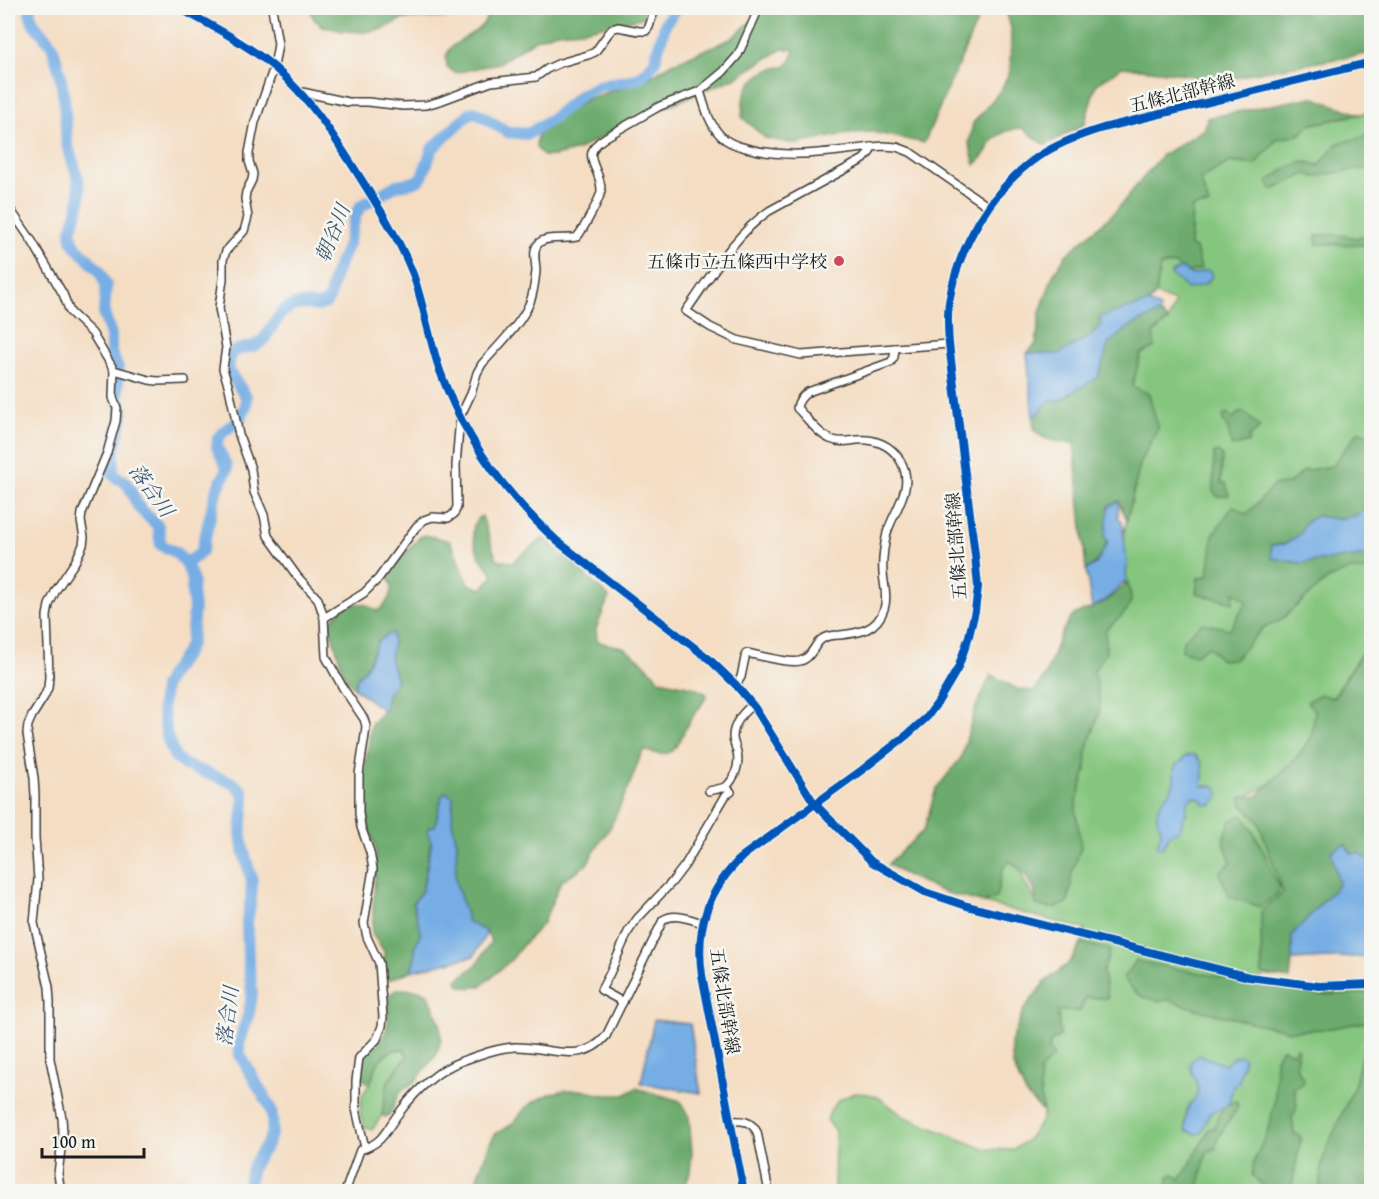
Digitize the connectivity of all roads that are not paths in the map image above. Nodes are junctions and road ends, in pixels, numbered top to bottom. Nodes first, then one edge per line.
1 (179, 8) edge
2 (272, 8) edge
3 (655, 8) edge
4 (759, 8) edge
5 (1371, 62) edge
6 (274, 67) junction
7 (700, 91) junction
8 (301, 92) junction
9 (871, 147) junction
10 (8, 206) edge
11 (989, 207) junction
12 (949, 344) junction
13 (895, 348) junction
14 (114, 370) junction
15 (185, 380) dead end
16 (460, 417) junction
17 (324, 618) junction
18 (736, 685) junction
19 (753, 705) junction
20 (729, 790) junction
21 (710, 791) dead end
22 (814, 803) junction
23 (703, 923) junction
24 (1371, 984) edge
25 (622, 1002) junction
26 (730, 1121) junction
27 (362, 1149) junction
28 (61, 1191) edge
29 (345, 1191) edge
30 (744, 1191) edge
31 (769, 1191) edge

1 - 6 street
2 - 6 street
3 - 8 street
4 - 7 street
5 - 11 street, 五條北部幹線
6 - 8 street
6 - 17 street
7 - 9 street
7 - 16 street
8 - 16 street
9 - 11 street
9 - 13 street
10 - 14 street
11 - 12 street, 五條北部幹線
12 - 13 street
12 - 22 street, 五條北部幹線
13 - 18 street
14 - 15 street
14 - 28 street
16 - 17 street
16 - 18 street
17 - 27 street
18 - 19 street
19 - 20 street
19 - 22 street
20 - 21 street
20 - 25 street
22 - 23 street, 五條北部幹線
22 - 24 street
23 - 25 street
23 - 26 street, 五條北部幹線
25 - 27 street
26 - 30 street, 五條北部幹線
26 - 31 street
27 - 29 street

